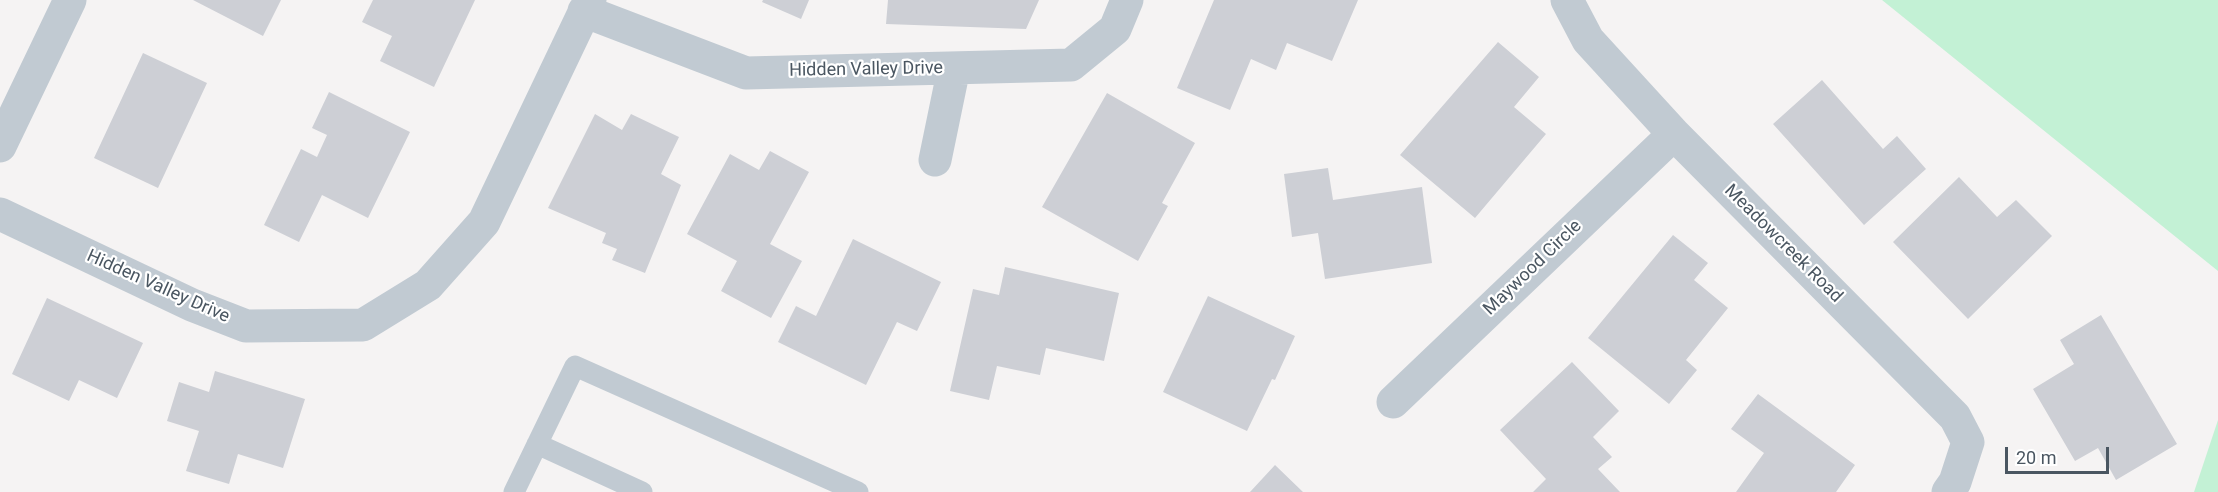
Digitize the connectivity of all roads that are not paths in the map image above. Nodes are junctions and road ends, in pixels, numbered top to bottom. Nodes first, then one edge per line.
1 (70, 0) edge
2 (1127, 0) edge
3 (1567, 0) edge
4 (587, 6) edge
5 (954, 68) junction
6 (1674, 134) junction
7 (0, 146) edge
8 (935, 160) dead end
9 (0, 214) edge
10 (1393, 402) dead end
11 (537, 444) junction
12 (514, 492) edge
13 (642, 492) edge
14 (858, 492) edge
15 (1948, 492) edge

1 - 7 street
2 - 5 street, Hidden Valley Drive
3 - 6 street, Meadowcreek Road
4 - 5 street, Hidden Valley Drive
4 - 9 street, Hidden Valley Drive
5 - 8 street
6 - 10 street, Maywood Circle
6 - 15 street, Meadowcreek Road
11 - 12 lane
11 - 13 lane
11 - 14 lane

